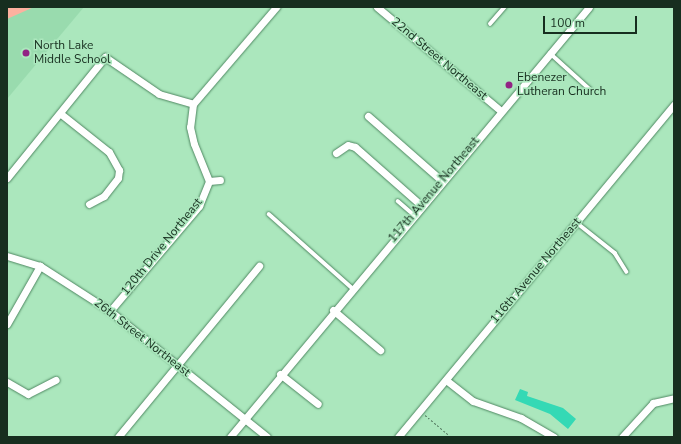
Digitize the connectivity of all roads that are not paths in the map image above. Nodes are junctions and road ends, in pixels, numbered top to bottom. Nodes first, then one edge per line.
1 (276, 7) edge
2 (377, 7) edge
3 (505, 7) edge
4 (589, 7) edge
5 (490, 24) dead end
6 (548, 53) junction
7 (591, 90) dead end
8 (193, 104) junction
9 (674, 105) edge
10 (501, 111) junction
11 (61, 114) junction
12 (368, 116) dead end
13 (336, 153) dead end
14 (7, 178) edge
15 (220, 180) dead end
16 (209, 181) junction
17 (442, 181) junction
18 (398, 201) dead end
19 (89, 204) dead end
20 (422, 206) junction
21 (269, 214) dead end
22 (414, 215) junction
23 (576, 222) junction
24 (7, 256) edge
25 (40, 266) junction
26 (259, 266) dead end
27 (627, 272) dead end
28 (352, 288) junction
29 (334, 310) junction
30 (110, 311) junction
31 (7, 324) edge
32 (380, 350) dead end
33 (177, 365) junction
34 (280, 374) junction
35 (56, 380) dead end
36 (446, 380) junction
37 (7, 382) edge
38 (674, 398) edge
39 (318, 404) dead end
40 (245, 418) junction
41 (118, 437) edge
42 (230, 437) edge
43 (267, 437) edge
44 (398, 437) edge
45 (554, 437) edge
46 (622, 437) edge

1 - 8 street
2 - 10 street, 22nd Street Northeast
3 - 5 lane
4 - 6 street, 117th Avenue Northeast
6 - 7 lane
6 - 10 street, 117th Avenue Northeast
8 - 11 street
8 - 16 street
9 - 23 street, 116th Avenue Northeast
10 - 17 street, 117th Avenue Northeast
11 - 14 street
11 - 19 street
12 - 17 street
13 - 20 street
15 - 16 street
16 - 30 street, 120th Drive Northeast
17 - 20 street, 117th Avenue Northeast
18 - 22 lane
20 - 22 street, 117th Avenue Northeast
21 - 28 lane
22 - 28 street, 117th Avenue Northeast
23 - 27 lane
23 - 36 street, 116th Avenue Northeast
24 - 25 street, 26th Street Northeast
25 - 30 street, 26th Street Northeast
25 - 31 street
26 - 33 street
28 - 29 street, 117th Avenue Northeast
29 - 32 street
29 - 34 street, 117th Avenue Northeast
30 - 33 street, 26th Street Northeast
33 - 40 street, 26th Street Northeast
33 - 41 street
34 - 39 street
34 - 40 street, 117th Avenue Northeast
35 - 37 street
36 - 44 street, 116th Avenue Northeast
36 - 45 street
38 - 46 street
40 - 42 street, 117th Avenue Northeast
40 - 43 street, 26th Street Northeast

